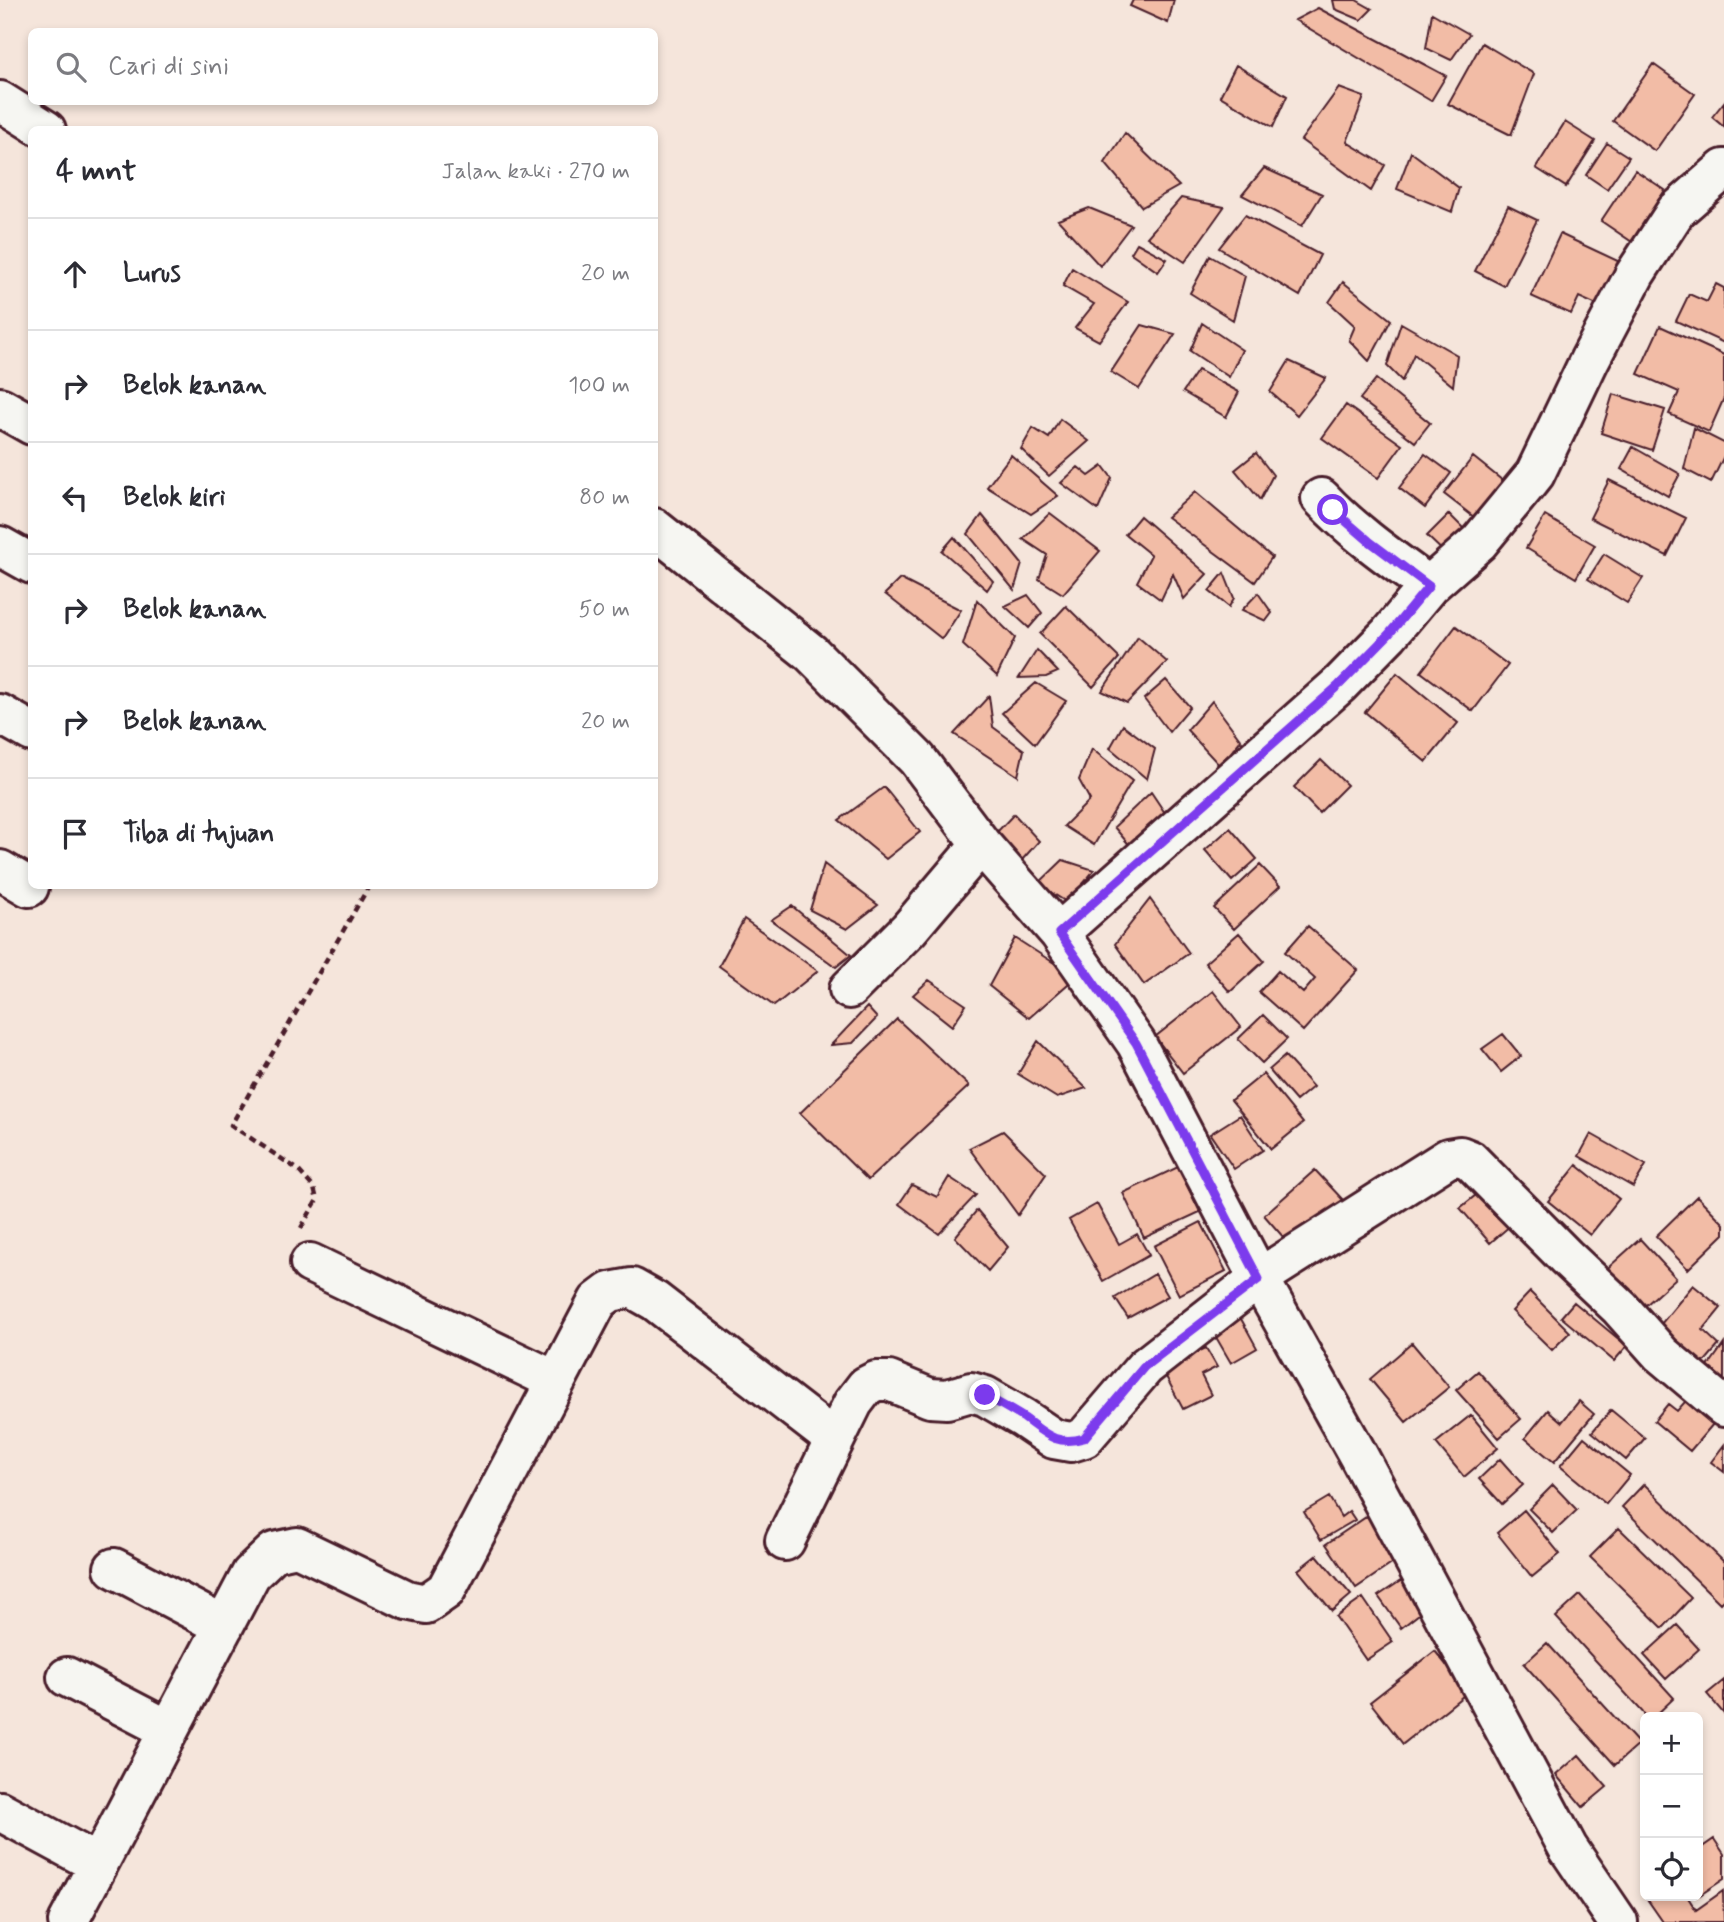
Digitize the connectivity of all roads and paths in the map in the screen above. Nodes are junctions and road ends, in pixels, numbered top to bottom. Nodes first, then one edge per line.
1 (0, 101) edge
2 (40, 126) edge
3 (1724, 169) edge
4 (1321, 498) dead end
5 (658, 531) edge
6 (0, 546) edge
7 (28, 562) edge
8 (1429, 586) junction
9 (0, 714) edge
10 (28, 730) edge
11 (981, 844) junction
12 (367, 889) edge
13 (1059, 933) junction
14 (849, 989) dead end
15 (310, 1263) joint
16 (1259, 1279) junction
17 (556, 1381) junction
18 (1724, 1407) edge
19 (834, 1439) junction
20 (785, 1541) dead end
21 (114, 1568) dead end
22 (224, 1626) junction
23 (67, 1677) dead end
24 (169, 1730) junction
25 (0, 1811) edge
26 (98, 1864) junction
27 (68, 1922) edge
28 (1618, 1922) edge

1 - 2 street
3 - 8 street
4 - 8 street
5 - 11 street
6 - 7 street
8 - 13 street
9 - 10 street
11 - 13 street
11 - 14 street
12 - 15 path
13 - 16 street
15 - 17 street
16 - 18 street
16 - 19 street
16 - 28 street
17 - 19 street
17 - 22 street
19 - 20 street
21 - 22 street
22 - 24 street
23 - 24 street
24 - 26 street
25 - 26 street
26 - 27 street

